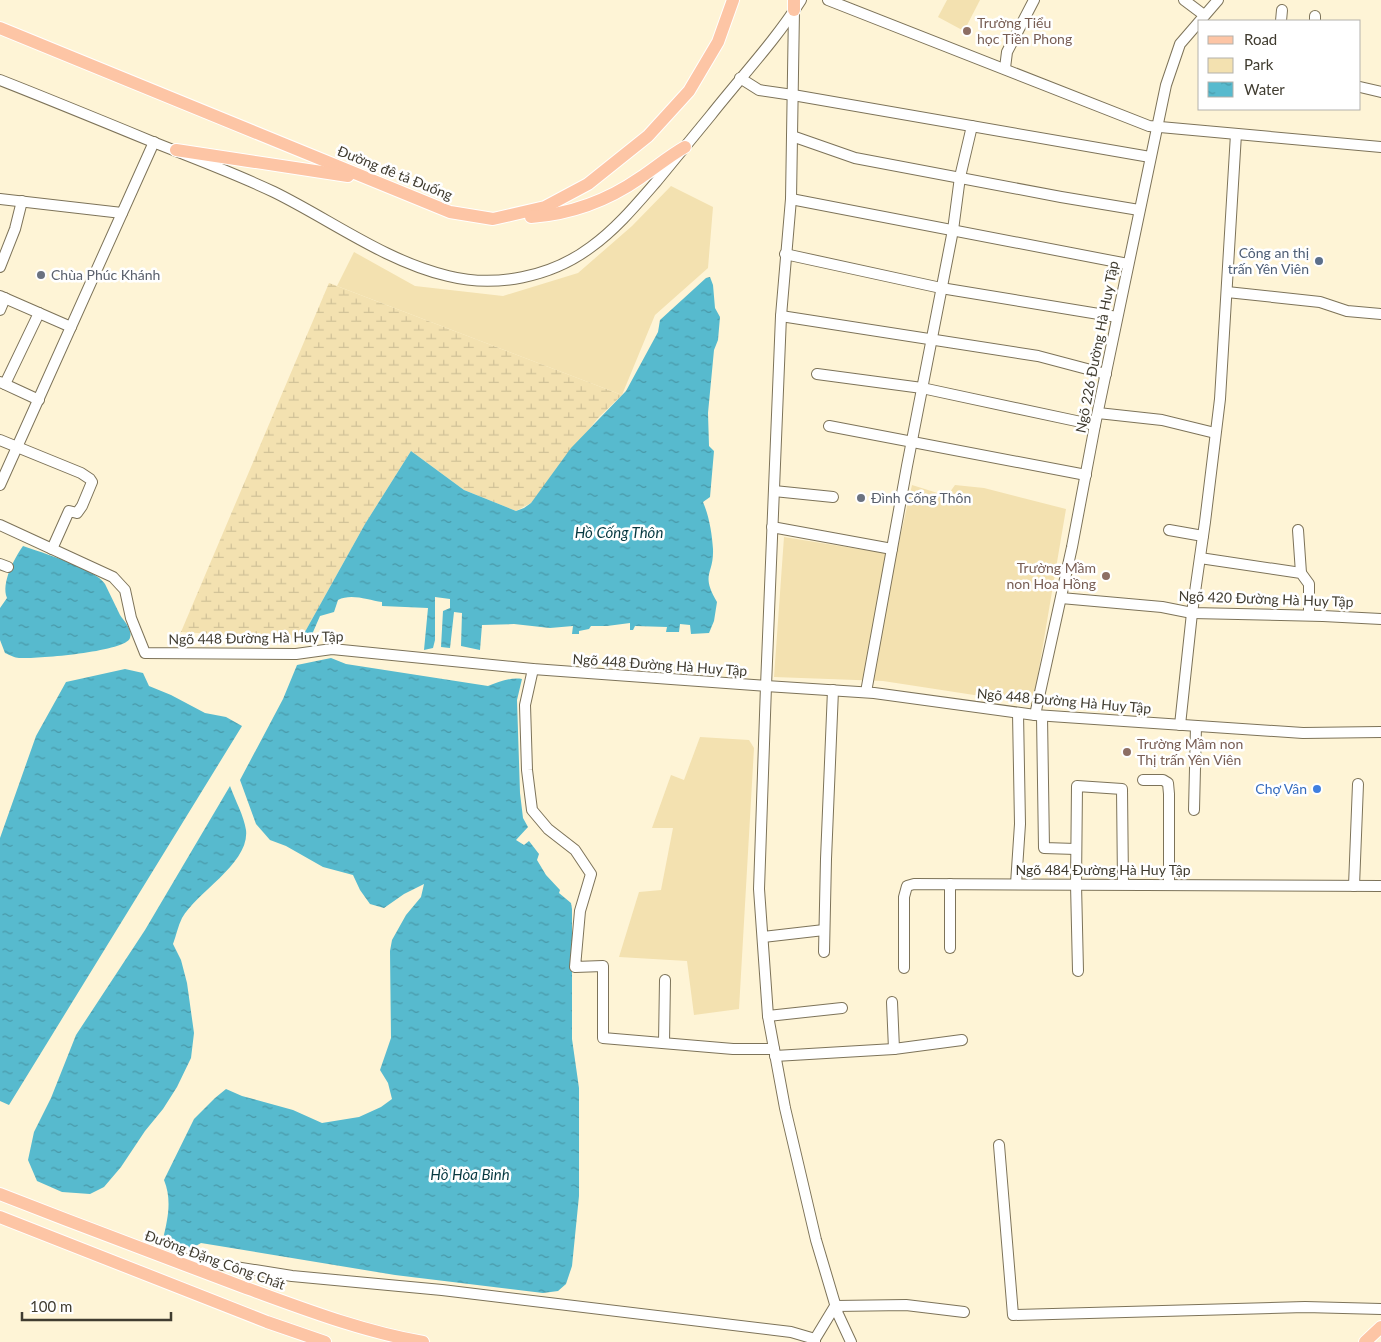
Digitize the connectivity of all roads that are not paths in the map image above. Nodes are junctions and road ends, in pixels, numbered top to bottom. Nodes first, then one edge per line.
1 (733, 0) edge
2 (828, 0) edge
3 (1034, 0) edge
4 (1184, 0) edge
5 (1218, 0) edge
6 (796, 3) edge
7 (1282, 10) dead end
8 (1204, 15) junction
9 (1200, 20) edge
10 (1281, 20) edge
11 (1198, 22) edge
12 (0, 28) edge
13 (1005, 68) junction
14 (740, 78) junction
15 (0, 80) edge
16 (1361, 87) edge
17 (1381, 92) edge
18 (794, 95) junction
19 (972, 126) junction
20 (1156, 127) junction
21 (1236, 134) junction
22 (792, 136) junction
23 (154, 142) junction
24 (685, 147) junction
25 (1381, 147) edge
26 (176, 150) junction
27 (1150, 157) junction
28 (960, 177) junction
29 (370, 180) junction
30 (0, 199) edge
31 (791, 199) junction
32 (22, 201) junction
33 (1139, 210) junction
34 (122, 214) junction
35 (494, 219) junction
36 (953, 230) junction
37 (785, 254) junction
38 (1128, 264) junction
39 (0, 267) edge
40 (941, 288) junction
41 (1227, 292) junction
42 (3, 297) edge
43 (0, 310) edge
44 (39, 313) junction
45 (1381, 314) edge
46 (781, 316) junction
47 (1117, 317) junction
48 (71, 327) junction
49 (931, 339) junction
50 (817, 374) dead end
51 (1106, 374) junction
52 (2, 383) edge
53 (922, 388) junction
54 (39, 400) junction
55 (1098, 414) junction
56 (1095, 425) junction
57 (829, 426) dead end
58 (1215, 433) junction
59 (0, 440) edge
60 (911, 442) junction
61 (16, 447) junction
62 (1086, 475) junction
63 (0, 485) edge
64 (774, 491) junction
65 (834, 497) dead end
66 (0, 525) edge
67 (772, 527) junction
68 (1169, 530) dead end
69 (1298, 530) dead end
70 (1203, 536) junction
71 (52, 549) junction
72 (892, 549) junction
73 (1200, 558) junction
74 (1301, 573) junction
75 (1061, 598) junction
76 (1192, 613) junction
77 (1310, 615) junction
78 (1381, 619) edge
79 (533, 669) junction
80 (766, 686) junction
81 (833, 690) junction
82 (866, 692) junction
83 (1018, 713) junction
84 (1039, 715) junction
85 (1180, 725) junction
86 (1196, 726) junction
87 (1381, 732) edge
88 (1143, 780) dead end
89 (1358, 784) dead end
90 (1194, 810) dead end
91 (1076, 849) junction
92 (950, 884) junction
93 (1016, 884) junction
94 (1076, 884) junction
95 (1123, 884) junction
96 (1169, 885) junction
97 (1354, 886) junction
98 (1381, 886) edge
99 (824, 930) junction
100 (763, 937) junction
101 (950, 948) dead end
102 (824, 952) dead end
103 (904, 968) dead end
104 (1078, 971) dead end
105 (665, 980) dead end
106 (892, 1002) dead end
107 (842, 1008) dead end
108 (768, 1016) junction
109 (962, 1040) dead end
110 (664, 1043) junction
111 (894, 1049) junction
112 (775, 1053) junction
113 (998, 1145) dead end
114 (0, 1194) edge
115 (0, 1218) edge
116 (153, 1254) junction
117 (836, 1306) junction
118 (1381, 1309) edge
119 (964, 1312) dead end
120 (1381, 1327) edge
121 (815, 1340) edge
122 (325, 1342) edge
123 (423, 1342) edge
124 (850, 1342) edge
125 (1365, 1342) edge

1 - 35 main road, Đường đê tả Đuống
2 - 13 street
3 - 13 street
4 - 8 street
5 - 8 street, Ngõ 226 Đường Hà Huy Tập
6 - 14 street
6 - 18 street
7 - 10 street
8 - 9 street, Ngõ 226 Đường Hà Huy Tập
11 - 20 street, Ngõ 226 Đường Hà Huy Tập
12 - 29 main road, Đường đê tả Đuống
13 - 20 street
14 - 18 street
14 - 24 street
15 - 23 street
16 - 17 street
18 - 19 street
18 - 22 street
19 - 27 street
19 - 28 street
20 - 21 street
20 - 27 street, Ngõ 226 Đường Hà Huy Tập
21 - 25 street
21 - 41 street
22 - 28 street
22 - 31 street
23 - 26 street
23 - 34 street
24 - 26 street
24 - 35 main road
26 - 29 main road
27 - 33 street, Ngõ 226 Đường Hà Huy Tập
28 - 33 street
28 - 36 street
29 - 35 main road, Đường đê tả Đuống
30 - 32 street
31 - 36 street
31 - 37 street
32 - 34 street
32 - 39 street
33 - 38 street, Ngõ 226 Đường Hà Huy Tập
34 - 48 street
36 - 38 street
36 - 40 street
37 - 40 street
37 - 46 street
38 - 47 street, Ngõ 226 Đường Hà Huy Tập
40 - 47 street
40 - 49 street
41 - 45 street
41 - 58 street
42 - 43 street
42 - 44 street
44 - 48 street
44 - 52 street
46 - 49 street
46 - 64 street
47 - 51 street, Ngõ 226 Đường Hà Huy Tập
48 - 54 street
49 - 51 street
49 - 53 street
50 - 53 street
51 - 55 street, Ngõ 226 Đường Hà Huy Tập
52 - 54 street
53 - 56 street
53 - 60 street
54 - 61 street
55 - 56 street, Ngõ 226 Đường Hà Huy Tập
55 - 58 street
56 - 62 street, Ngõ 226 Đường Hà Huy Tập
57 - 60 street
58 - 70 street
59 - 61 street
60 - 62 street
60 - 72 street
61 - 63 street
61 - 71 street
62 - 75 street, Ngõ 226 Đường Hà Huy Tập
64 - 65 street
64 - 67 street
66 - 71 street, Ngõ 448 Đường Hà Huy Tập
67 - 72 street
67 - 80 street
68 - 70 street
69 - 74 street
70 - 73 street
71 - 79 street, Ngõ 448 Đường Hà Huy Tập
72 - 82 street
73 - 74 street
73 - 76 street
74 - 77 street
75 - 76 street, Ngõ 420 Đường Hà Huy Tập
75 - 84 street, Ngõ 226 Đường Hà Huy Tập
76 - 77 street, Ngõ 420 Đường Hà Huy Tập
76 - 85 street
77 - 78 street, Ngõ 420 Đường Hà Huy Tập
79 - 80 street, Ngõ 448 Đường Hà Huy Tập
79 - 110 street
80 - 81 street, Ngõ 448 Đường Hà Huy Tập
80 - 100 street
81 - 82 street, Ngõ 448 Đường Hà Huy Tập
81 - 99 street
82 - 83 street, Ngõ 448 Đường Hà Huy Tập
83 - 84 street, Ngõ 448 Đường Hà Huy Tập
83 - 93 street
84 - 85 street, Ngõ 448 Đường Hà Huy Tập
84 - 91 street, Ngõ 226 Đường Hà Huy Tập
85 - 86 street, Ngõ 448 Đường Hà Huy Tập
86 - 87 street, Ngõ 448 Đường Hà Huy Tập
86 - 90 street
88 - 96 street
89 - 97 street
91 - 94 street
91 - 95 street
92 - 93 street, Ngõ 484 Đường Hà Huy Tập
92 - 101 street
92 - 103 street, Ngõ 484 Đường Hà Huy Tập
93 - 94 street, Ngõ 484 Đường Hà Huy Tập
94 - 95 street, Ngõ 484 Đường Hà Huy Tập
94 - 104 street
95 - 96 street, Ngõ 484 Đường Hà Huy Tập
96 - 97 street, Ngõ 484 Đường Hà Huy Tập
97 - 98 street, Ngõ 484 Đường Hà Huy Tập
99 - 100 street
99 - 102 street
100 - 108 street
105 - 110 street
106 - 111 street
107 - 108 street
108 - 112 street
109 - 111 street
110 - 112 street
111 - 112 street
112 - 117 street
113 - 118 street
114 - 116 main road, Đường Đặng Công Chất
115 - 122 main road
116 - 121 street
116 - 123 main road, Đường Đặng Công Chất
117 - 119 street
117 - 121 street
117 - 124 street
120 - 125 main road

